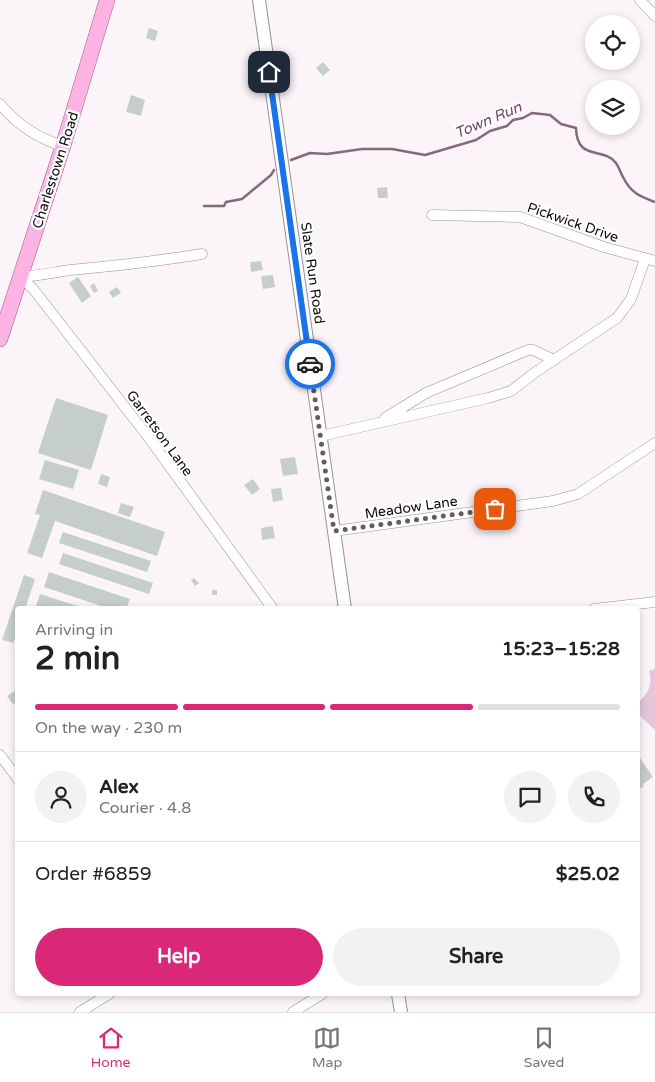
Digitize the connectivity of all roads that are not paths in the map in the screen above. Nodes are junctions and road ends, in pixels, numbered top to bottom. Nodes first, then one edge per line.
1 (107, 0) edge
2 (259, 0) edge
3 (640, 0) edge
4 (655, 16) edge
5 (0, 104) edge
6 (62, 146) junction
7 (432, 214) dead end
8 (202, 254) dead end
9 (650, 260) edge
10 (20, 276) junction
11 (0, 339) edge
12 (554, 360) junction
13 (378, 422) junction
14 (321, 436) junction
15 (655, 442) edge
16 (334, 531) junction
17 (655, 602) edge
18 (269, 606) edge
19 (345, 606) edge
20 (620, 606) edge
21 (0, 755) edge
22 (15, 775) edge
23 (107, 996) edge
24 (319, 996) edge
25 (398, 996) edge
26 (80, 1012) edge
27 (293, 1012) edge
28 (400, 1012) edge

1 - 6 main road, Charlestown Road
2 - 14 street, Slate Run Road
3 - 4 street
5 - 6 street
6 - 10 main road, Charlestown Road
7 - 9 street, Pickwick Drive
8 - 10 street
9 - 12 street, Pickwick Drive
10 - 11 main road, Charlestown Road
10 - 18 street, Garretson Lane
12 - 13 street, Pickwick Drive
12 - 13 street, Pickwick Drive
13 - 14 street, Pickwick Drive
14 - 16 street, Slate Run Road
15 - 16 street, Meadow Lane
16 - 19 street, Slate Run Road
17 - 20 street
21 - 22 street
23 - 26 street
24 - 27 street
25 - 28 street

